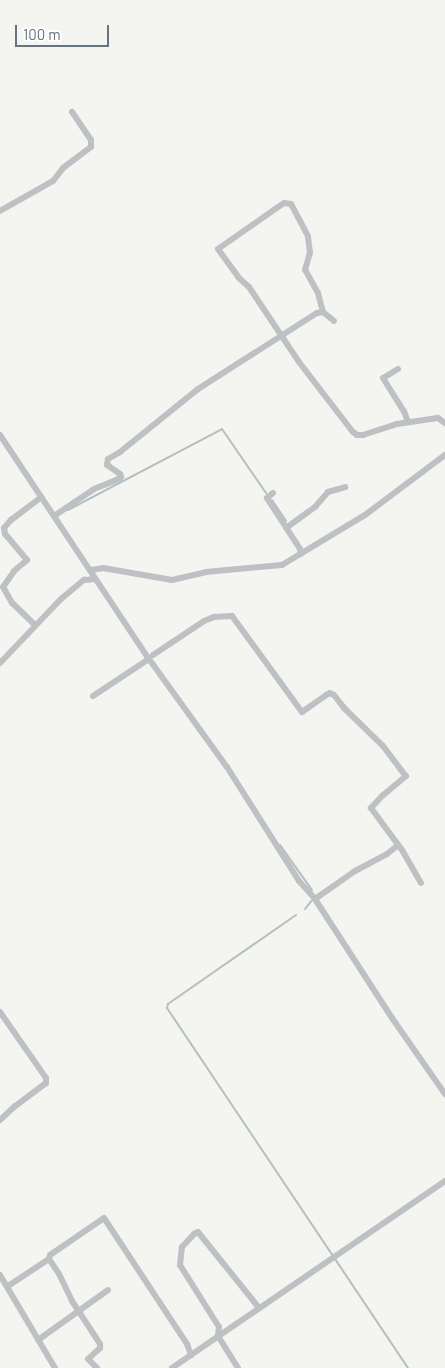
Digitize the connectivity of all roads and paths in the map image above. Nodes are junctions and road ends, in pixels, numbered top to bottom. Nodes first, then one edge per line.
1 (72, 112) dead end
2 (0, 211) edge
3 (323, 312) junction
4 (334, 321) dead end
5 (283, 335) junction
6 (398, 369) dead end
7 (408, 422) junction
8 (445, 423) edge
9 (0, 436) edge
10 (445, 455) edge
11 (345, 487) dead end
12 (273, 492) dead end
13 (41, 497) junction
14 (54, 516) junction
15 (286, 528) junction
16 (301, 554) junction
17 (90, 570) junction
18 (95, 579) junction
19 (35, 625) junction
20 (151, 657) junction
21 (0, 663) edge
22 (93, 696) dead end
23 (397, 846) junction
24 (421, 883) dead end
25 (316, 899) junction
26 (0, 1012) edge
27 (445, 1094) edge
28 (0, 1120) edge
29 (445, 1180) edge
30 (49, 1259) junction
31 (0, 1275) edge
32 (8, 1286) junction
33 (108, 1290) dead end
34 (259, 1308) junction
35 (79, 1311) junction
36 (218, 1336) junction
37 (38, 1340) junction
38 (191, 1355) junction
39 (55, 1368) edge
40 (97, 1368) edge
41 (172, 1368) edge
42 (238, 1368) edge

1 - 2 street
3 - 4 street
3 - 5 street
3 - 5 street
5 - 7 street
5 - 14 street
6 - 7 street
7 - 8 street
9 - 13 street
10 - 16 street
11 - 15 street
12 - 15 street
13 - 14 street
13 - 19 street
14 - 17 street
15 - 16 street
16 - 17 street
17 - 18 street
18 - 19 street
18 - 20 street
19 - 21 street
20 - 22 street
20 - 23 street
20 - 25 street
23 - 24 street
23 - 25 street
25 - 27 street
26 - 28 street
29 - 34 street
30 - 32 street
30 - 35 street
30 - 38 street
31 - 32 street
32 - 37 street
33 - 35 street
34 - 36 street
34 - 36 street
35 - 37 street
35 - 40 street
36 - 38 street
36 - 42 street
37 - 39 street
38 - 41 street

